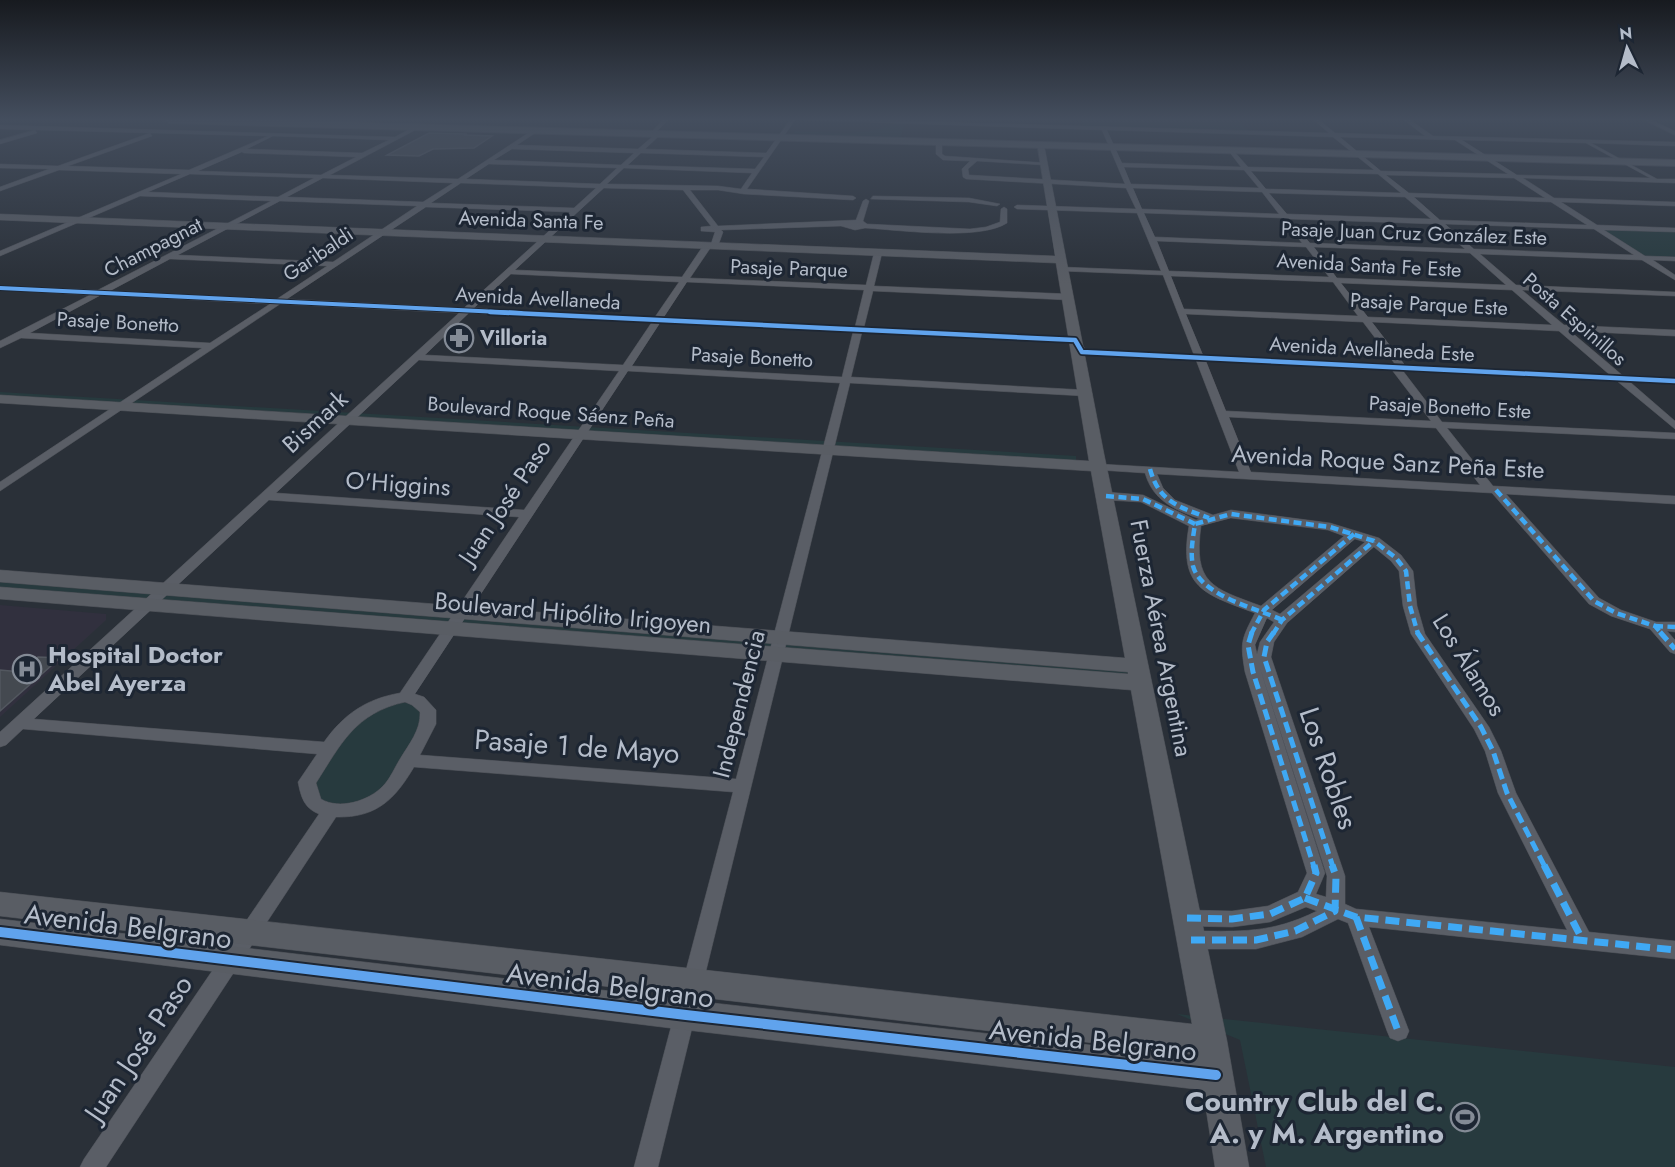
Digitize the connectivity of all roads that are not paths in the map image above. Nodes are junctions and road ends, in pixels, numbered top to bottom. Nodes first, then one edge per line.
1 (42, 174) edge
2 (185, 174) edge
3 (273, 174) edge
4 (327, 174) edge
5 (471, 174) edge
6 (613, 174) edge
7 (754, 174) edge
8 (1046, 174) edge
9 (1105, 174) edge
10 (1124, 174) edge
11 (1251, 174) edge
12 (1382, 174) edge
13 (1464, 174) edge
14 (1649, 174) edge
15 (324, 176) junction
16 (1517, 176) junction
17 (1660, 180) junction
18 (462, 181) junction
19 (1675, 181) edge
20 (602, 185) junction
21 (1129, 186) junction
22 (1675, 188) edge
23 (0, 189) edge
24 (683, 190) junction
25 (743, 190) junction
26 (1263, 190) junction
27 (754, 192) junction
28 (140, 194) junction
29 (1407, 195) junction
30 (280, 199) junction
31 (855, 199) junction
32 (869, 200) junction
33 (1554, 200) junction
34 (426, 204) junction
35 (997, 204) junction
36 (1675, 204) edge
37 (1017, 207) junction
38 (1053, 208) junction
39 (1004, 209) junction
40 (575, 210) junction
41 (1140, 211) junction
42 (693, 213) dead end
43 (1284, 216) junction
44 (0, 217) edge
45 (78, 220) junction
46 (699, 221) dead end
47 (1436, 221) junction
48 (846, 223) junction
49 (862, 224) junction
50 (230, 226) junction
51 (1597, 227) junction
52 (718, 230) junction
53 (1675, 230) edge
54 (384, 232) junction
55 (544, 239) junction
56 (707, 240) junction
57 (1152, 240) junction
58 (1308, 245) junction
59 (1473, 251) junction
60 (878, 253) junction
61 (0, 254) edge
62 (171, 257) junction
63 (1645, 258) junction
64 (1675, 259) edge
65 (337, 264) junction
66 (1061, 265) junction
67 (508, 272) junction
68 (1164, 272) junction
69 (1675, 278) edge
70 (1334, 279) junction
71 (684, 280) junction
72 (0, 288) edge
73 (869, 288) junction
74 (1514, 288) junction
75 (101, 293) junction
76 (1675, 294) edge
77 (1069, 297) junction
78 (279, 302) junction
79 (466, 311) junction
80 (1180, 311) junction
81 (1364, 319) junction
82 (658, 321) junction
83 (859, 329) junction
84 (1560, 329) junction
85 (1675, 333) edge
86 (20, 335) junction
87 (1075, 340) junction
88 (0, 345) edge
89 (213, 346) junction
90 (416, 357) junction
91 (1198, 357) junction
92 (1401, 367) junction
93 (626, 369) junction
94 (1619, 378) junction
95 (844, 380) junction
96 (1675, 381) edge
97 (0, 389) edge
98 (1085, 393) junction
99 (137, 396) junction
100 (0, 399) edge
101 (122, 406) junction
102 (1222, 414) junction
103 (354, 415) junction
104 (1438, 424) junction
105 (1675, 426) edge
106 (586, 430) junction
107 (1675, 436) edge
108 (829, 444) junction
109 (1098, 460) junction
110 (1150, 469) junction
111 (1246, 474) junction
112 (0, 487) edge
113 (1492, 489) junction
114 (267, 496) junction
115 (1106, 496) junction
116 (1675, 500) edge
117 (527, 514) junction
118 (1202, 521) junction
119 (1354, 534) junction
120 (1374, 541) junction
121 (0, 576) edge
122 (162, 589) junction
123 (0, 592) edge
124 (147, 604) junction
125 (1264, 610) junction
126 (1282, 620) junction
127 (456, 621) junction
128 (1655, 626) junction
129 (1675, 627) edge
130 (778, 647) junction
131 (1675, 650) edge
132 (1141, 675) junction
133 (405, 697) junction
134 (19, 723) junction
135 (0, 741) edge
136 (330, 748) junction
137 (408, 760) junction
138 (743, 786) junction
139 (331, 810) junction
140 (1305, 898) junction
141 (0, 904) edge
142 (1335, 911) junction
143 (1187, 918) junction
144 (1356, 918) junction
145 (0, 932) edge
146 (251, 932) junction
147 (1582, 939) junction
148 (1191, 940) junction
149 (1675, 950) edge
150 (231, 960) junction
151 (694, 983) junction
152 (686, 1015) junction
153 (1398, 1031) dead end
154 (1211, 1041) junction
155 (1216, 1075) junction
156 (92, 1167) edge
157 (646, 1167) edge
158 (1232, 1167) edge

1 - 23 street
2 - 28 street
3 - 15 street
4 - 15 street, Champagnat
5 - 18 street, Garibaldi
6 - 20 street, Bismark
7 - 25 street
8 - 38 street, Fuerza Aérea Argentina
9 - 21 street
10 - 21 street
11 - 26 street
12 - 29 street, Posta Espinillos
13 - 16 street
14 - 17 street
15 - 18 street
15 - 30 street, Champagnat
16 - 17 street
16 - 33 street
17 - 19 street
17 - 22 street
18 - 20 street
18 - 34 street, Garibaldi
20 - 24 street
20 - 40 street, Bismark
21 - 26 street
21 - 41 street
24 - 25 street
24 - 27 street
24 - 42 street
24 - 52 street
25 - 27 street
26 - 29 street
26 - 43 street
27 - 31 street
28 - 30 street
28 - 45 street
29 - 33 street
29 - 47 street, Posta Espinillos
30 - 34 street
30 - 50 street, Champagnat
31 - 32 street
31 - 48 street
32 - 35 street
32 - 49 street
33 - 36 street
33 - 51 street
34 - 40 street
34 - 54 street, Garibaldi
35 - 37 street
35 - 39 street
37 - 38 street
37 - 39 street
38 - 41 street
38 - 66 street, Fuerza Aérea Argentina
39 - 49 street
40 - 55 street, Bismark
41 - 43 street
41 - 57 street
43 - 47 street
43 - 58 street
44 - 45 street, Avenida Santa Fe
45 - 50 street, Avenida Santa Fe
45 - 61 street
46 - 56 street
47 - 51 street
47 - 59 street, Posta Espinillos
48 - 49 street
48 - 52 street
50 - 54 street, Avenida Santa Fe
50 - 62 street, Champagnat
51 - 53 street
51 - 63 street
52 - 56 street
52 - 56 street, Juan José Paso
54 - 55 street, Avenida Santa Fe
54 - 65 street, Garibaldi
55 - 56 street, Avenida Santa Fe
55 - 67 street, Bismark
56 - 60 street, Avenida Santa Fe
56 - 71 street, Juan José Paso
57 - 58 street, Pasaje Juan Cruz González Este
57 - 68 street
58 - 59 street, Pasaje Juan Cruz González Este
58 - 70 street
59 - 63 street, Pasaje Juan Cruz González Este
59 - 74 street, Posta Espinillos
60 - 66 street, Avenida Santa Fe
60 - 73 street, Independencia
62 - 65 street
62 - 75 street, Champagnat
63 - 64 street, Pasaje Juan Cruz González Este
63 - 69 street
65 - 78 street, Garibaldi
66 - 68 street, Avenida Santa Fe Este
66 - 77 street, Fuerza Aérea Argentina
67 - 71 street, Pasaje Parque
67 - 79 street, Bismark
68 - 70 street, Avenida Santa Fe Este
68 - 80 street
70 - 74 street, Avenida Santa Fe Este
70 - 81 street
71 - 73 street, Pasaje Parque
71 - 82 street, Juan José Paso
72 - 75 street, Avenida Avellaneda
73 - 77 street, Pasaje Parque
73 - 83 street, Independencia
74 - 76 street, Avenida Santa Fe Este
74 - 84 street, Posta Espinillos
75 - 78 street, Avenida Avellaneda
75 - 86 street, Champagnat
77 - 87 street, Fuerza Aérea Argentina
78 - 79 street, Avenida Avellaneda
78 - 89 street, Garibaldi
79 - 82 street, Avenida Avellaneda
79 - 90 street, Bismark
80 - 81 street, Pasaje Parque Este
80 - 91 street
81 - 84 street, Pasaje Parque Este
81 - 92 street
82 - 83 street, Avenida Avellaneda
82 - 93 street, Juan José Paso
83 - 87 street, Avenida Avellaneda
83 - 95 street, Independencia
84 - 85 street, Pasaje Parque Este
84 - 94 street, Posta Espinillos
86 - 88 street, Champagnat
86 - 89 street, Pasaje Bonetto
87 - 91 street, Avenida Avellaneda Este
87 - 98 street, Fuerza Aérea Argentina
89 - 99 street, Garibaldi
90 - 93 street, Pasaje Bonetto
90 - 103 street, Bismark
91 - 92 street, Avenida Avellaneda Este
91 - 102 street
92 - 94 street, Avenida Avellaneda Este
92 - 104 street
93 - 95 street, Pasaje Bonetto
93 - 106 street, Juan José Paso
94 - 96 street, Avenida Avellaneda Este
94 - 105 street, Posta Espinillos
95 - 98 street, Pasaje Bonetto
95 - 108 street, Independencia
97 - 99 street, Boulevard Roque Sáenz Peña
98 - 109 street, Fuerza Aérea Argentina
99 - 101 street, Garibaldi
99 - 103 street, Boulevard Roque Sáenz Peña
100 - 101 street, Boulevard Roque Sáenz Peña
101 - 103 street, Boulevard Roque Sáenz Peña
101 - 112 street, Garibaldi
102 - 104 street, Pasaje Bonetto Este
102 - 111 street
103 - 106 street, Boulevard Roque Sáenz Peña
103 - 114 street, Bismark
104 - 107 street, Pasaje Bonetto Este
104 - 113 street
106 - 108 street, Boulevard Roque Sáenz Peña
106 - 117 street, Juan José Paso
108 - 109 street, Boulevard Roque Sáenz Peña
108 - 130 street, Independencia
109 - 110 street, Avenida Roque Sanz Peña Este
109 - 115 street, Fuerza Aérea Argentina
110 - 111 street, Avenida Roque Sanz Peña Este
110 - 118 street
111 - 113 street, Avenida Roque Sanz Peña Este
113 - 116 street, Avenida Roque Sanz Peña Este
113 - 128 street
114 - 117 street, O'Higgins
114 - 122 street, Bismark
115 - 118 street
115 - 132 street, Fuerza Aérea Argentina
117 - 127 street, Juan José Paso
118 - 119 street, Los Álamos
118 - 125 street
119 - 120 street, Los Álamos
119 - 125 street, Los Robles
120 - 126 street, Los Robles
120 - 147 street, Los Álamos
121 - 122 street, Boulevard Hipólito Irigoyen
122 - 124 street, Bismark
122 - 127 street, Boulevard Hipólito Irigoyen
123 - 124 street, Boulevard Hipólito Irigoyen
124 - 127 street, Boulevard Hipólito Irigoyen
124 - 134 street, Bismark
125 - 126 street
125 - 140 street, Los Robles
126 - 142 street, Los Robles
127 - 130 street, Boulevard Hipólito Irigoyen
127 - 133 street, Juan José Paso
128 - 129 street
128 - 131 street
130 - 132 street, Boulevard Hipólito Irigoyen
130 - 138 street, Independencia
132 - 143 street, Fuerza Aérea Argentina
133 - 136 street
133 - 137 street
134 - 135 street, Bismark
134 - 136 street
136 - 139 street
137 - 138 street, Pasaje 1 de Mayo
137 - 139 street
138 - 151 street, Independencia
139 - 146 street, Juan José Paso
140 - 142 street
140 - 143 street
141 - 146 street, Avenida Belgrano
142 - 144 street
142 - 148 street
143 - 148 street, Fuerza Aérea Argentina
144 - 147 street
144 - 153 street
145 - 150 street, Avenida Belgrano
146 - 150 street, Juan José Paso
146 - 151 street, Avenida Belgrano
147 - 149 street
148 - 154 street, Fuerza Aérea Argentina
150 - 152 street, Avenida Belgrano
150 - 156 street, Juan José Paso
151 - 152 street, Independencia
151 - 154 street, Avenida Belgrano
152 - 155 street, Avenida Belgrano
152 - 157 street, Independencia
154 - 155 street, Fuerza Aérea Argentina
155 - 158 street, Fuerza Aérea Argentina

